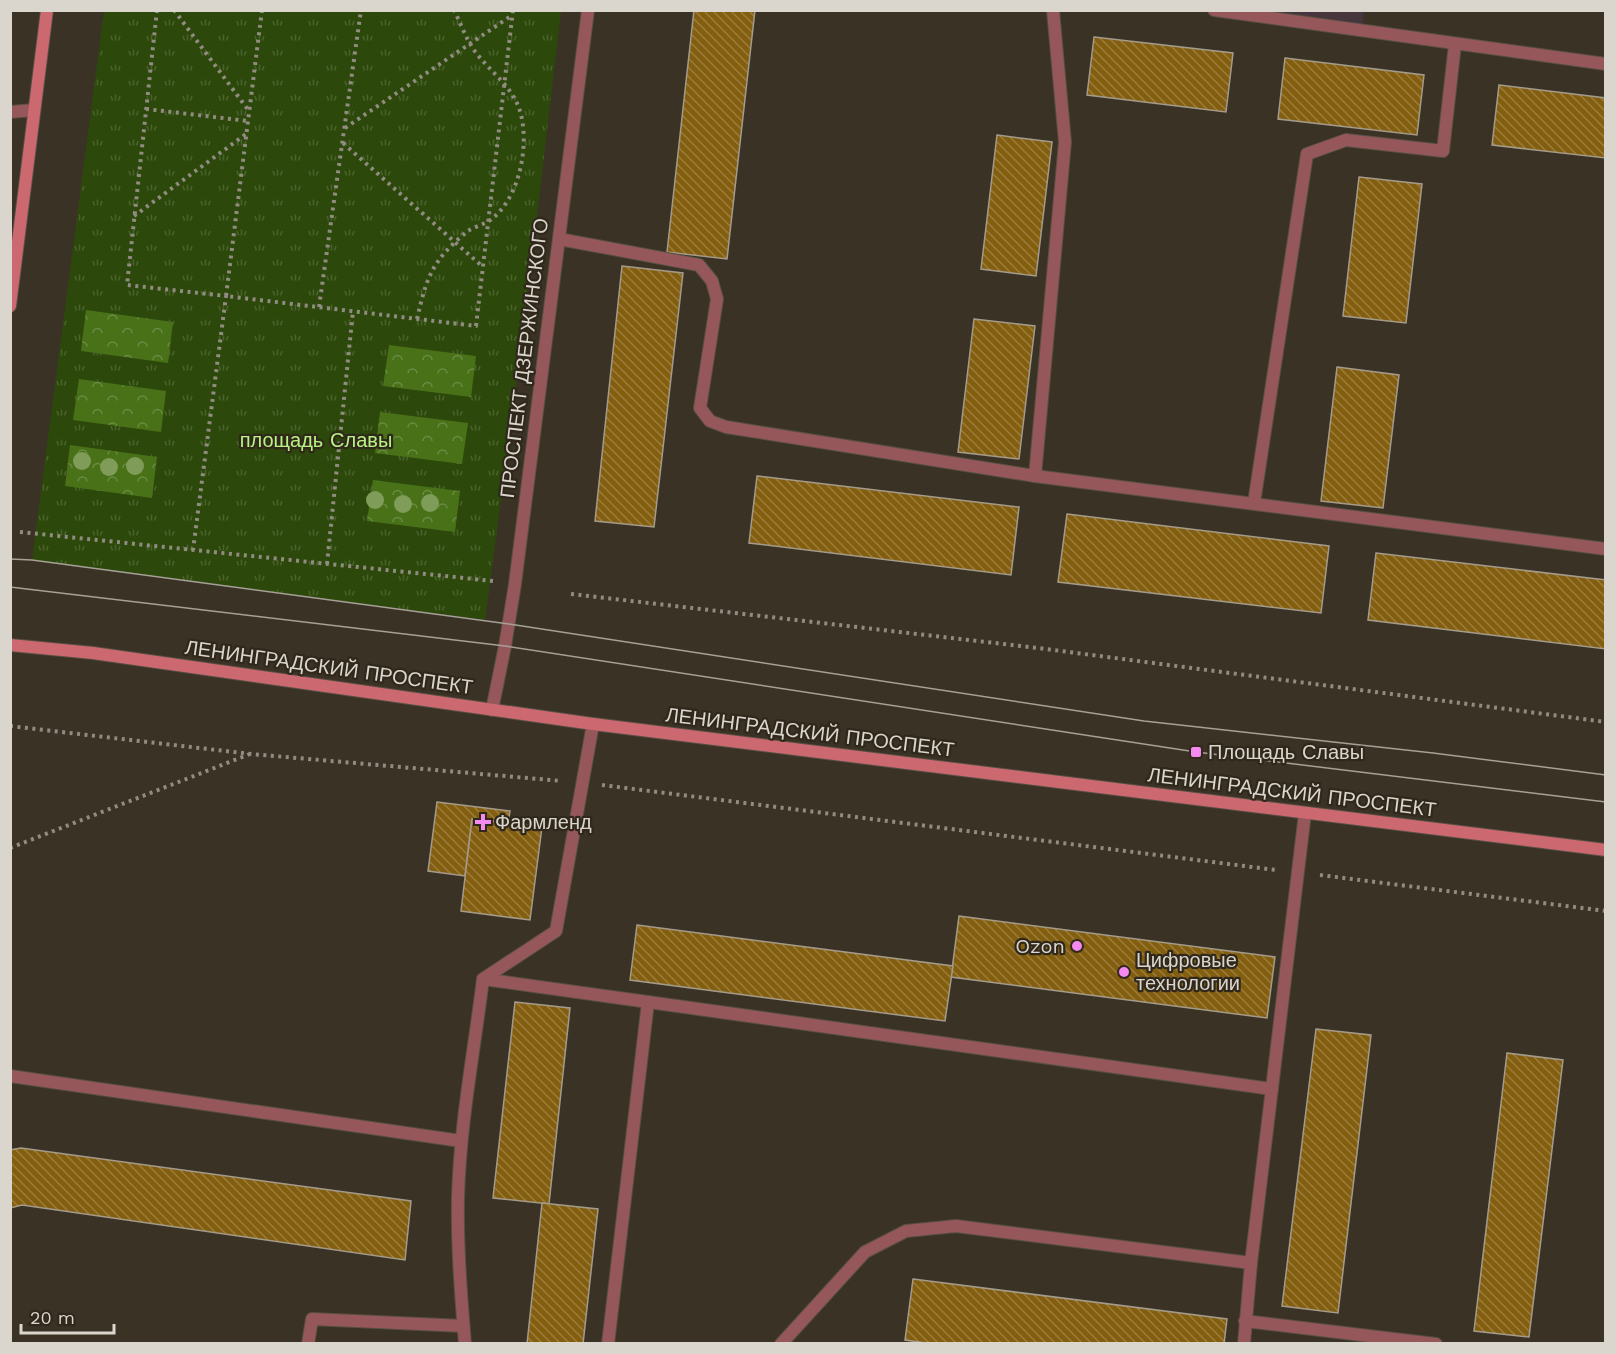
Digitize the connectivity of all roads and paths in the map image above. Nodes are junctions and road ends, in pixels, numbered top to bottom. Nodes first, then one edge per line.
1 (47, 10) edge
2 (157, 10) edge
3 (174, 10) edge
4 (262, 10) edge
5 (361, 10) edge
6 (454, 10) edge
7 (588, 10) edge
8 (1053, 10) edge
9 (1214, 10) edge
10 (512, 13) edge
11 (470, 44) junction
12 (1455, 44) junction
13 (1605, 64) edge
14 (504, 82) junction
15 (146, 109) junction
16 (34, 110) junction
17 (249, 111) junction
18 (10, 112) edge
19 (248, 121) junction
20 (345, 128) junction
21 (246, 133) junction
22 (343, 142) junction
23 (134, 216) junction
24 (490, 220) junction
25 (559, 239) junction
26 (457, 242) junction
27 (483, 268) junction
28 (226, 296) junction
29 (10, 306) edge
30 (319, 307) junction
31 (353, 311) junction
32 (417, 319) junction
33 (1035, 476) junction
34 (1254, 503) junction
35 (20, 532) dead end
36 (1605, 549) edge
37 (193, 550) junction
38 (327, 564) junction
39 (501, 581) dead end
40 (572, 594) dead end
41 (10, 645) edge
42 (492, 710) junction
43 (1605, 722) edge
44 (593, 724) junction
45 (10, 726) edge
46 (252, 754) junction
47 (582, 783) junction
48 (1305, 813) junction
49 (10, 848) edge
50 (1605, 850) edge
51 (1297, 873) junction
52 (1605, 911) edge
53 (483, 979) junction
54 (648, 1002) junction
55 (10, 1076) edge
56 (1272, 1089) junction
57 (462, 1141) junction
58 (1251, 1263) junction
59 (1245, 1321) junction
60 (464, 1326) junction
61 (308, 1344) edge
62 (465, 1344) edge
63 (608, 1344) edge
64 (781, 1344) edge
65 (1244, 1344) edge
66 (1436, 1344) edge

1 - 16 main road
2 - 15 path
3 - 17 path
4 - 17 path
5 - 20 path
6 - 11 path
7 - 25 street, ПРОСПЕКТ ДЗЕРЖИНСКОГО
8 - 33 street
9 - 12 street
10 - 11 path
10 - 14 path
11 - 14 path
11 - 20 path
12 - 13 street
12 - 34 street
14 - 24 path
14 - 24 path
15 - 19 path
15 - 23 path
16 - 18 street
16 - 29 main road
17 - 19 path
19 - 21 path
20 - 22 path
21 - 23 path
21 - 28 path
22 - 26 path
22 - 30 path
23 - 28 path
24 - 26 path
24 - 27 path
25 - 33 street
25 - 42 street, ПРОСПЕКТ ДЗЕРЖИНСКОГО
26 - 27 path
26 - 32 path
27 - 32 path
28 - 30 path
28 - 37 path
30 - 31 path
31 - 32 path
31 - 38 path
33 - 34 street
34 - 36 street
35 - 37 path
37 - 38 path
38 - 39 path
40 - 43 path
41 - 42 main road, ЛЕНИНГРАДСКИЙ ПРОСПЕКТ
42 - 44 main road, ЛЕНИНГРАДСКИЙ ПРОСПЕКТ
44 - 47 street
44 - 48 main road, ЛЕНИНГРАДСКИЙ ПРОСПЕКТ
45 - 46 path
46 - 47 path
46 - 49 path
47 - 51 path
47 - 53 street
48 - 50 main road, ЛЕНИНГРАДСКИЙ ПРОСПЕКТ
48 - 51 street
51 - 52 path
51 - 56 street
53 - 54 street
53 - 57 street
54 - 56 street
54 - 63 street
55 - 57 street
56 - 58 street
57 - 60 street
58 - 59 street
58 - 64 street
59 - 65 street
59 - 66 street
60 - 61 street
60 - 62 street

